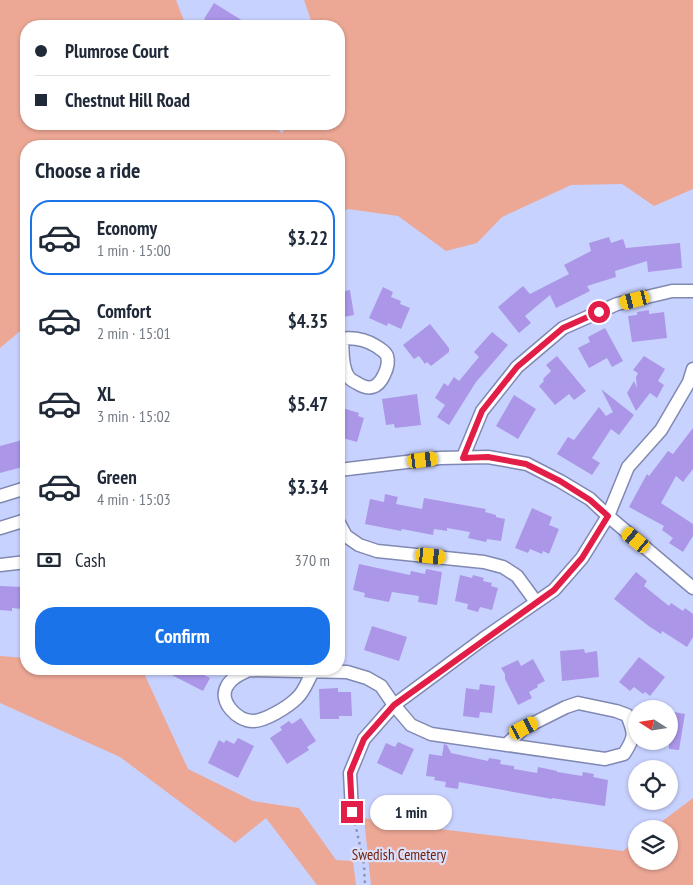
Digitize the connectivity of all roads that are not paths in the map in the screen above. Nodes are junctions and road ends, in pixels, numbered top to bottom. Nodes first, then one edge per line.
1 (693, 291) edge
2 (693, 369) edge
3 (463, 458) junction
4 (345, 469) edge
5 (20, 490) edge
6 (0, 496) edge
7 (608, 516) junction
8 (20, 522) edge
9 (0, 528) edge
10 (345, 534) edge
11 (20, 563) edge
12 (0, 565) edge
13 (692, 586) edge
14 (536, 602) junction
15 (345, 672) edge
16 (240, 675) edge
17 (311, 675) edge
18 (394, 705) junction
19 (506, 744) junction
20 (352, 812) road end

1 - 3 street
2 - 7 street
3 - 4 street
3 - 7 street
5 - 6 street
7 - 13 street
7 - 14 street
8 - 9 street
10 - 14 street
11 - 12 street
14 - 18 street
15 - 18 street
16 - 17 street
18 - 19 street
18 - 20 street
19 - 19 street

